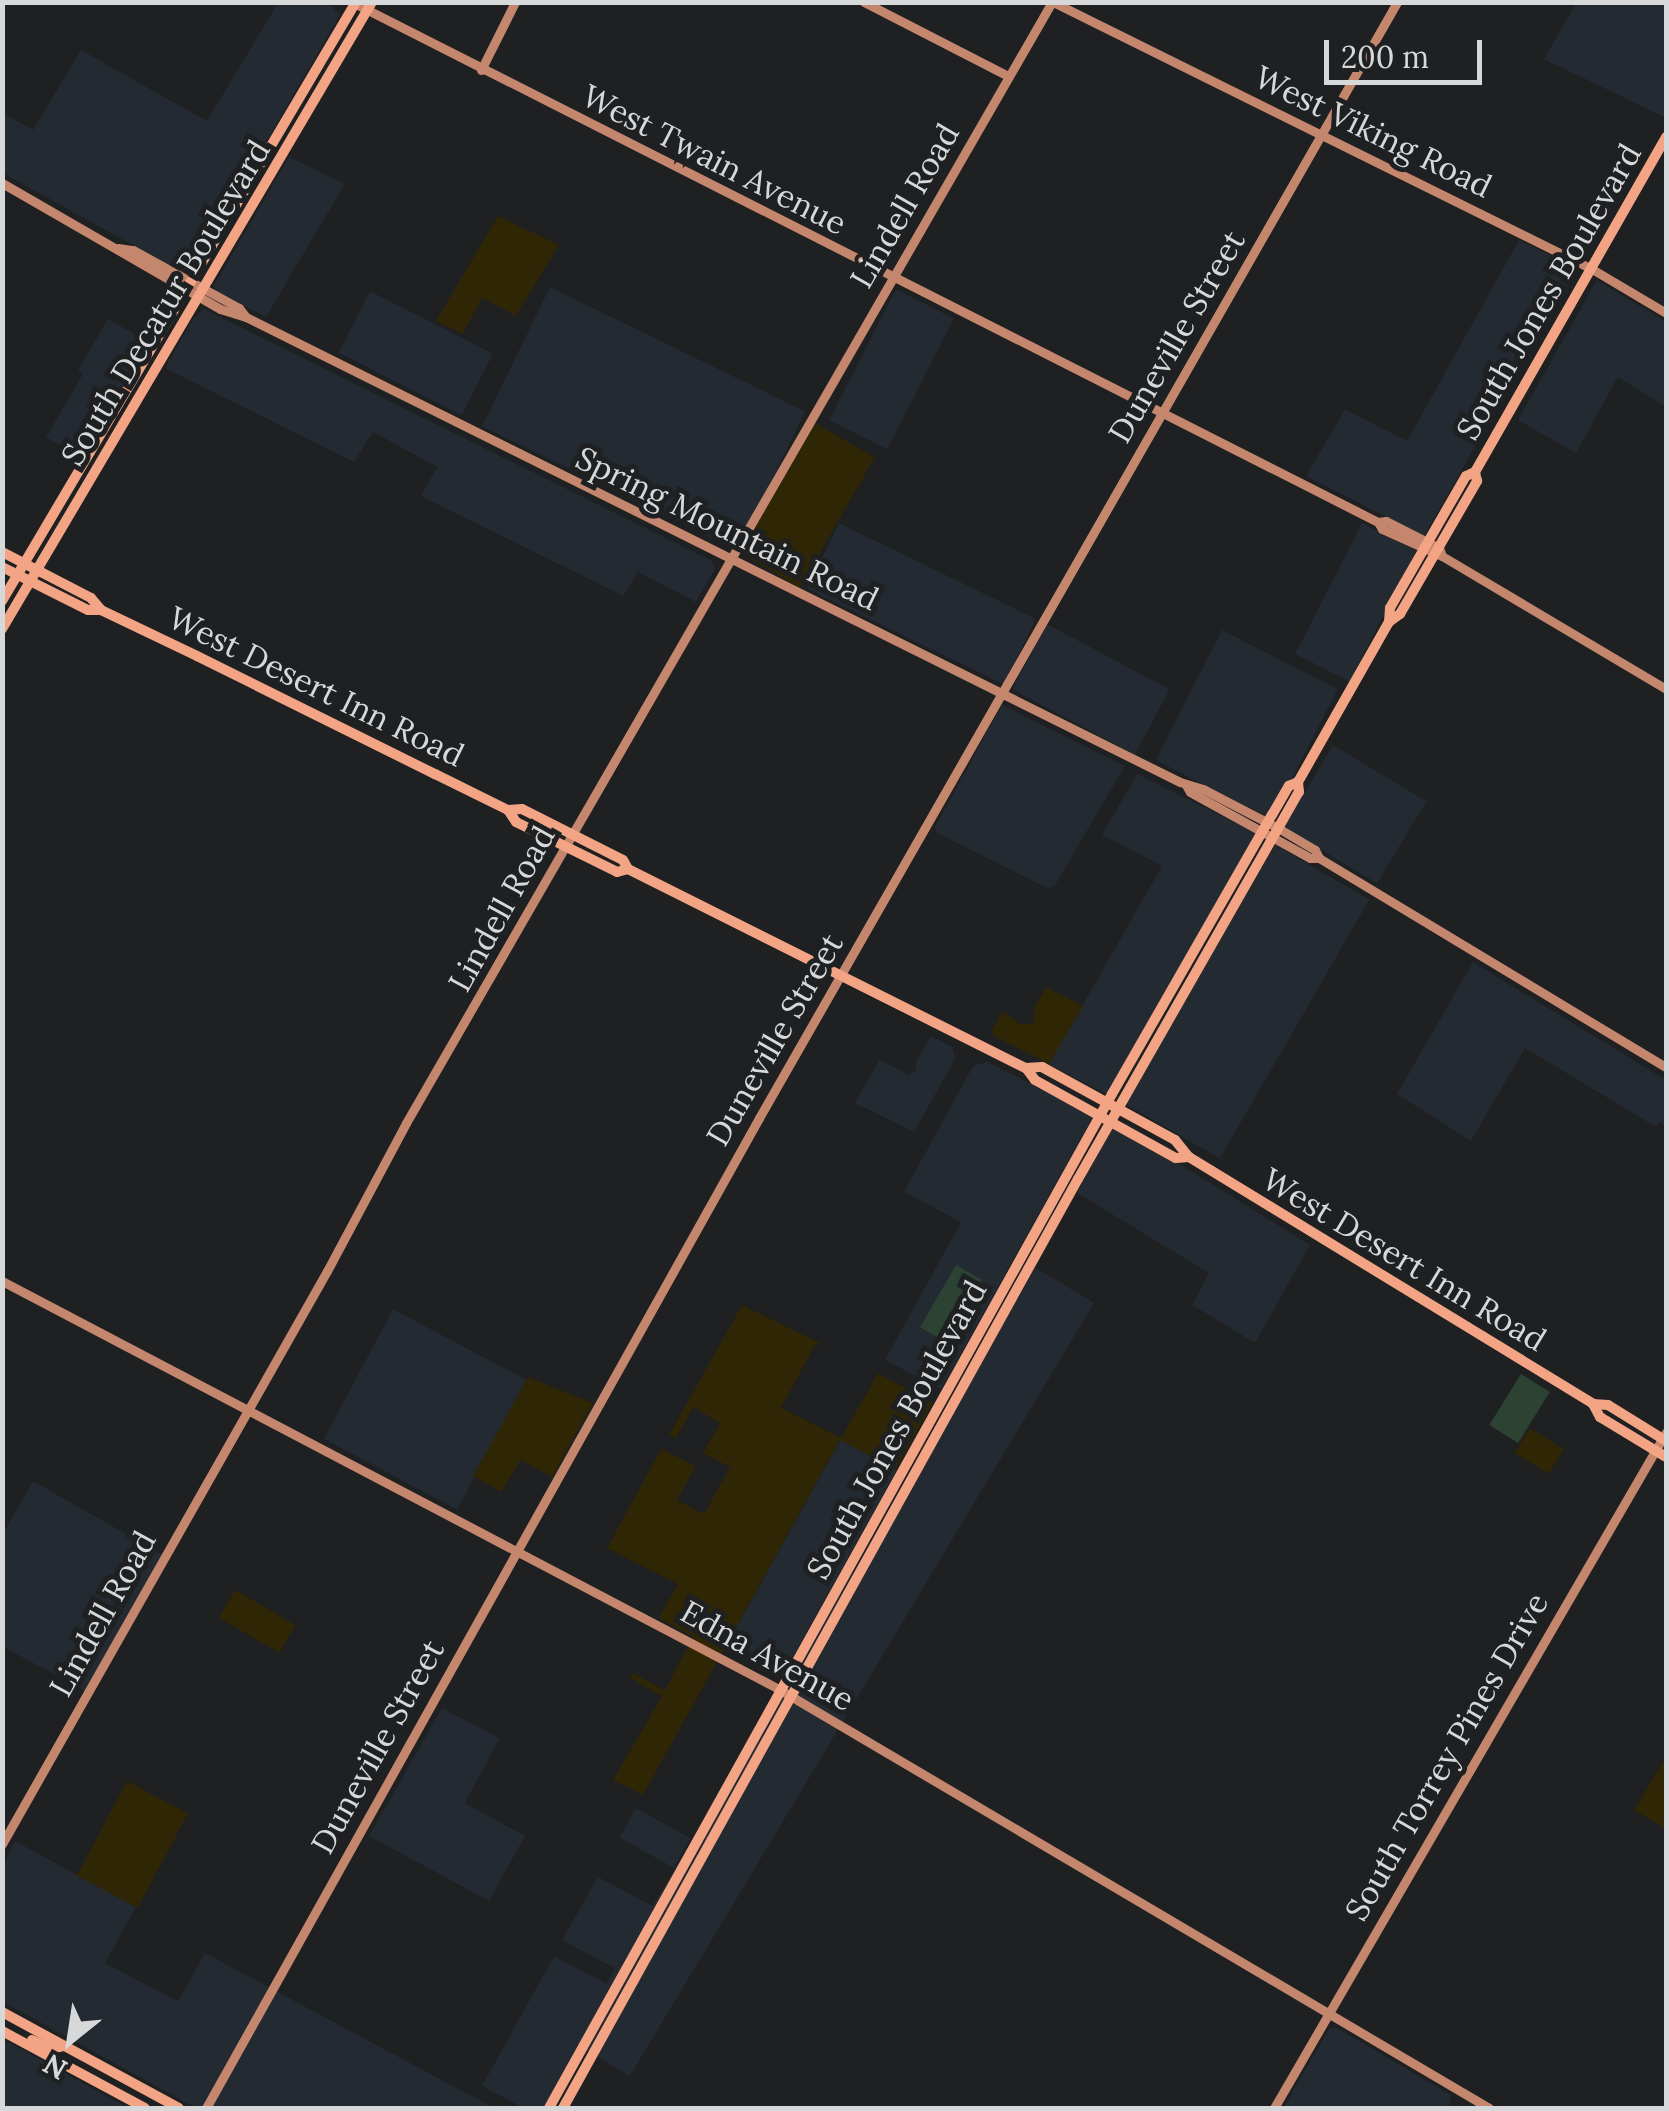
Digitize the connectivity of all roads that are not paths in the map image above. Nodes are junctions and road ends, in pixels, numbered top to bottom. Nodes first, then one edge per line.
1 (515, 2) edge
2 (864, 2) edge
3 (1052, 2) edge
4 (1397, 2) edge
5 (354, 3) edge
6 (370, 7) edge
7 (319, 66) junction
8 (481, 70) junction
9 (1008, 76) junction
10 (306, 116) junction
11 (284, 124) junction
12 (1321, 134) junction
13 (1666, 137) edge
14 (284, 154) junction
15 (264, 158) junction
16 (2, 182) edge
17 (251, 209) junction
18 (1592, 269) junction
19 (892, 278) junction
20 (188, 287) junction
21 (201, 294) junction
22 (1666, 313) edge
23 (1162, 413) junction
24 (1433, 550) junction
25 (2, 552) edge
26 (730, 559) junction
27 (24, 564) junction
28 (2, 567) edge
29 (37, 571) junction
30 (18, 576) junction
31 (30, 582) junction
32 (2, 602) edge
33 (100, 610) junction
34 (2, 629) edge
35 (1666, 688) edge
36 (1001, 693) junction
37 (508, 810) junction
38 (1271, 829) junction
39 (572, 835) junction
40 (566, 846) junction
41 (628, 869) junction
42 (840, 975) junction
43 (1666, 1067) edge
44 (1026, 1068) junction
45 (1114, 1104) junction
46 (1107, 1116) junction
47 (1189, 1157) junction
48 (2, 1281) edge
49 (1593, 1404) junction
50 (248, 1410) junction
51 (1665, 1437) edge
52 (1661, 1454) edge
53 (517, 1550) junction
54 (786, 1693) junction
55 (2, 1844) edge
56 (2, 2012) edge
57 (1328, 2012) junction
58 (2, 2031) edge
59 (23, 2042) junction
60 (63, 2046) junction
61 (58, 2062) junction
62 (93, 2062) junction
63 (145, 2108) edge
64 (179, 2108) edge
65 (206, 2108) edge
66 (552, 2108) edge
67 (563, 2108) edge
68 (1274, 2108) edge
69 (1489, 2108) edge

1 - 8 street
2 - 9 street
3 - 9 street, Lindell Road
3 - 12 street, West Viking Road
4 - 12 street, Duneville Street
5 - 6 street, West Twain Avenue
5 - 7 main road, South Decatur Boulevard
6 - 8 street, West Twain Avenue
6 - 10 main road, South Decatur Boulevard
7 - 10 main road
7 - 11 main road, South Decatur Boulevard
8 - 19 street, West Twain Avenue
9 - 19 street, Lindell Road
10 - 14 main road, South Decatur Boulevard
11 - 14 main road
11 - 15 main road, South Decatur Boulevard
12 - 18 street, West Viking Road
12 - 23 street, Duneville Street
13 - 18 main road, South Jones Boulevard
14 - 17 main road, South Decatur Boulevard
15 - 17 main road
15 - 20 main road, South Decatur Boulevard
16 - 20 street, Spring Mountain Road
17 - 21 main road, South Decatur Boulevard
18 - 22 street, West Viking Road
18 - 24 main road, South Jones Boulevard
19 - 23 street, West Twain Avenue
19 - 26 street, Lindell Road
20 - 21 street, Spring Mountain Road
20 - 27 main road, South Decatur Boulevard
21 - 26 street, Spring Mountain Road
21 - 29 main road, South Decatur Boulevard
23 - 24 street, West Twain Avenue
23 - 36 street, Duneville Street
24 - 35 street, West Twain Avenue
24 - 38 main road, South Jones Boulevard
25 - 27 main road, West Desert Inn Road
26 - 36 street, Spring Mountain Road
26 - 39 street, Lindell Road
27 - 29 main road, West Desert Inn Road
27 - 30 main road, South Decatur Boulevard
28 - 30 main road, West Desert Inn Road
29 - 31 main road, South Decatur Boulevard
29 - 33 main road, West Desert Inn Road
30 - 31 main road, West Desert Inn Road
30 - 32 main road, South Decatur Boulevard
31 - 33 main road, West Desert Inn Road
31 - 34 main road, South Decatur Boulevard
33 - 37 main road, West Desert Inn Road
36 - 38 street, Spring Mountain Road
36 - 42 street, Duneville Street
37 - 39 main road, West Desert Inn Road
37 - 40 main road, West Desert Inn Road
38 - 43 street, Spring Mountain Road
38 - 45 main road, South Jones Boulevard
39 - 40 street, Lindell Road
39 - 41 main road, West Desert Inn Road
40 - 41 main road, West Desert Inn Road
40 - 50 street, Lindell Road
41 - 42 main road, West Desert Inn Road
42 - 44 main road, West Desert Inn Road
42 - 53 street, Duneville Street
44 - 45 main road, West Desert Inn Road
44 - 46 main road, West Desert Inn Road
45 - 46 main road, South Jones Boulevard
45 - 47 main road, West Desert Inn Road
46 - 47 main road, West Desert Inn Road
46 - 54 main road, South Jones Boulevard
47 - 49 main road, West Desert Inn Road
48 - 50 street, Edna Avenue
49 - 51 main road, West Desert Inn Road
49 - 52 main road, West Desert Inn Road
50 - 53 street, Edna Avenue
50 - 55 street, Lindell Road
51 - 52 street, South Torrey Pines Drive
52 - 57 street, South Torrey Pines Drive
53 - 54 street, Edna Avenue
53 - 65 street, Duneville Street
54 - 57 street, Edna Avenue
54 - 66 main road, South Jones Boulevard
54 - 67 main road, South Jones Boulevard
56 - 60 main road
57 - 68 street, South Torrey Pines Drive
57 - 69 street, Edna Avenue
58 - 59 main road
59 - 60 main road
59 - 61 main road
60 - 62 main road
61 - 62 main road
61 - 63 main road
62 - 64 main road

